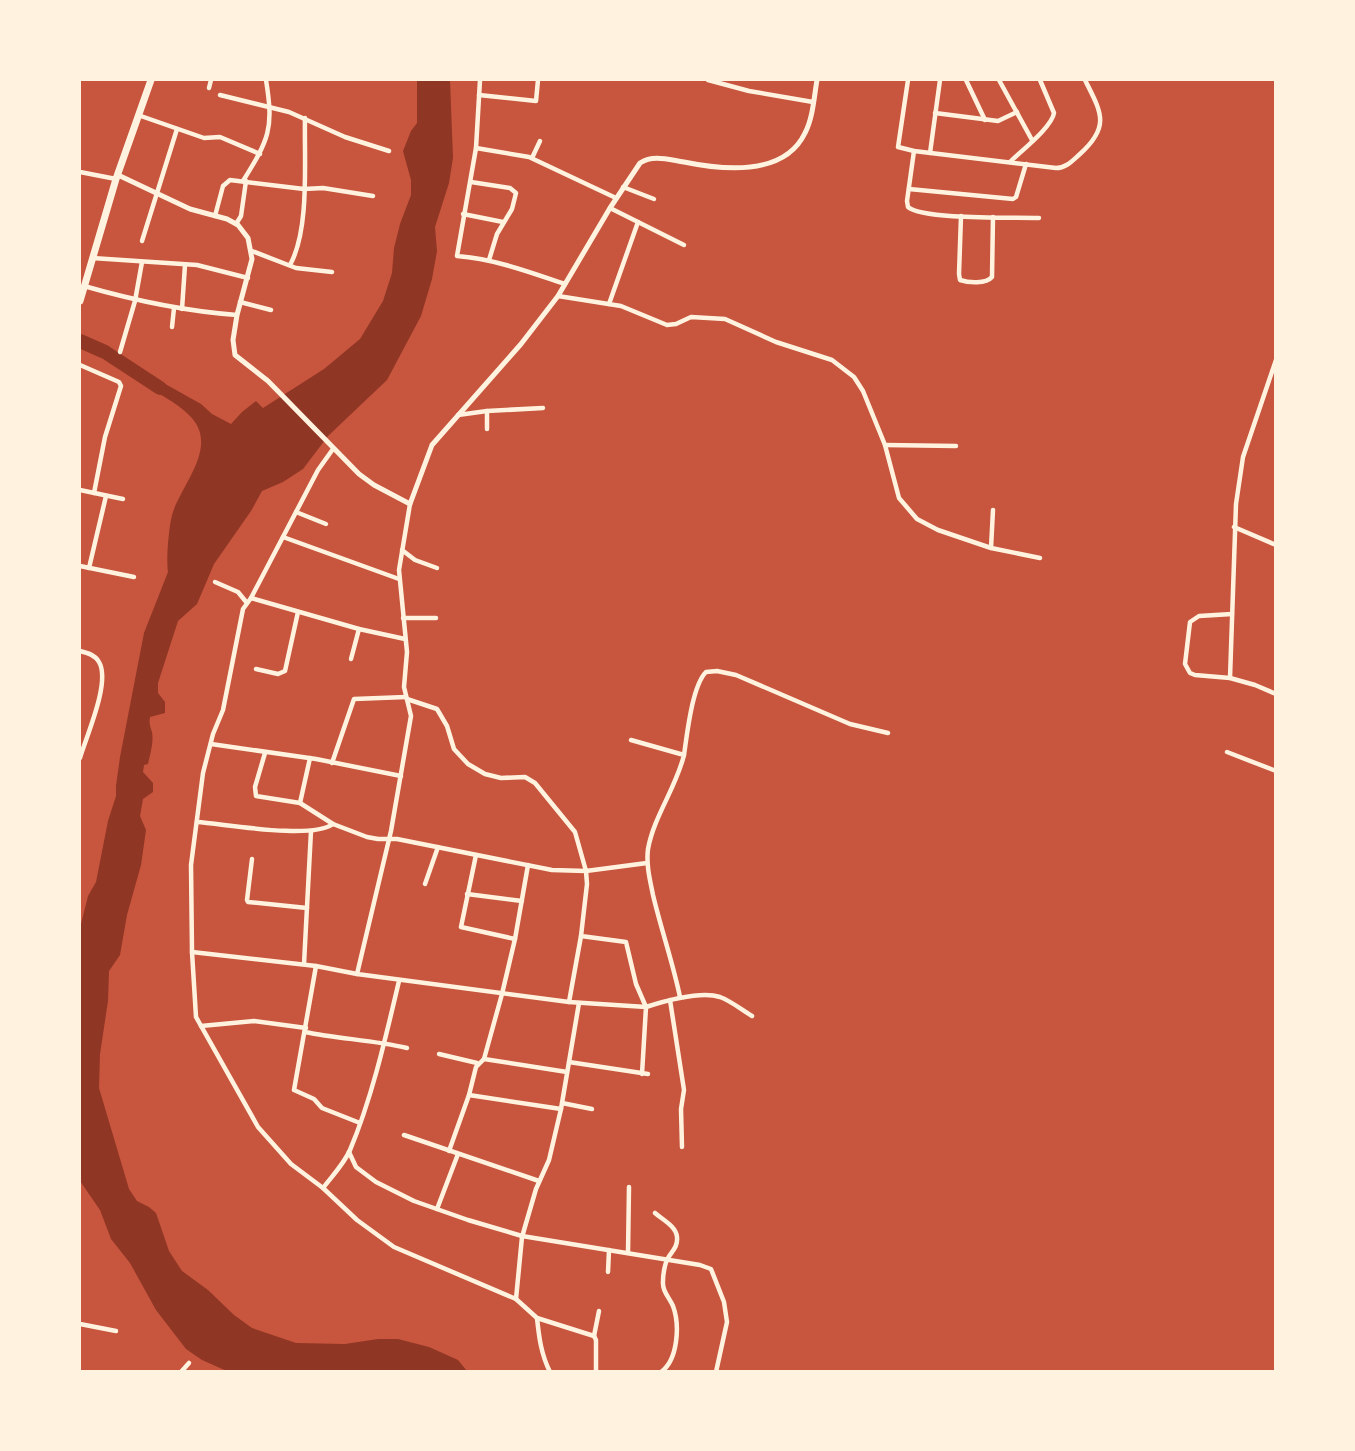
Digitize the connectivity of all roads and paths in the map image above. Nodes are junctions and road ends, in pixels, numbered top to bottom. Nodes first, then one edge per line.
1 (151, 80) edge
2 (211, 80) edge
3 (266, 80) edge
4 (480, 80) edge
5 (538, 80) edge
6 (708, 80) edge
7 (817, 80) edge
8 (908, 80) edge
9 (940, 80) edge
10 (966, 80) edge
11 (999, 80) edge
12 (1040, 80) edge
13 (1085, 80) edge
14 (209, 88) dead end
15 (479, 94) junction
16 (220, 95) dead end
17 (813, 102) junction
18 (270, 108) junction
19 (1017, 112) junction
20 (935, 113) junction
21 (138, 115) junction
22 (305, 118) junction
23 (985, 120) junction
24 (177, 129) junction
25 (1032, 140) junction
26 (540, 141) dead end
27 (476, 148) junction
28 (388, 151) dead end
29 (914, 151) junction
30 (930, 153) junction
31 (260, 154) junction
32 (532, 158) junction
33 (1010, 162) junction
34 (1026, 164) junction
35 (80, 172) edge
36 (117, 177) junction
37 (244, 181) junction
38 (471, 182) junction
39 (623, 187) junction
40 (304, 189) junction
41 (909, 189) junction
42 (158, 195) junction
43 (374, 196) dead end
44 (616, 198) junction
45 (654, 199) dead end
46 (610, 207) junction
47 (463, 214) junction
48 (215, 216) junction
49 (961, 216) junction
50 (993, 217) junction
51 (1039, 218) dead end
52 (503, 222) junction
53 (638, 222) junction
54 (236, 224) junction
55 (142, 241) dead end
56 (684, 245) dead end
57 (252, 251) junction
58 (92, 258) junction
59 (489, 260) junction
60 (142, 262) junction
61 (185, 265) junction
62 (290, 266) junction
63 (332, 272) dead end
64 (248, 278) junction
65 (566, 284) junction
66 (84, 286) junction
67 (558, 296) junction
68 (80, 301) edge
69 (135, 301) junction
70 (240, 302) junction
71 (609, 304) junction
72 (174, 308) junction
73 (182, 309) junction
74 (271, 310) dead end
75 (237, 315) junction
76 (172, 327) dead end
77 (120, 352) dead end
78 (1275, 360) edge
79 (80, 365) edge
80 (543, 408) dead end
81 (487, 411) junction
82 (458, 415) junction
83 (487, 429) dead end
84 (885, 445) junction
85 (956, 446) dead end
86 (332, 448) junction
87 (80, 490) edge
88 (94, 493) junction
89 (106, 496) junction
90 (123, 499) dead end
91 (410, 504) junction
92 (993, 510) dead end
93 (296, 512) junction
94 (326, 524) dead end
95 (1234, 527) junction
96 (283, 537) junction
97 (1275, 545) edge
98 (991, 548) junction
99 (402, 550) junction
100 (1040, 558) dead end
101 (80, 566) edge
102 (89, 568) junction
103 (437, 568) dead end
104 (134, 577) dead end
105 (399, 579) junction
106 (214, 582) dead end
107 (251, 598) junction
108 (247, 603) junction
109 (298, 612) junction
110 (1232, 614) junction
111 (403, 618) junction
112 (436, 618) dead end
113 (359, 629) junction
114 (405, 639) junction
115 (80, 651) edge
116 (351, 659) dead end
117 (256, 669) dead end
118 (1230, 678) junction
119 (1275, 694) edge
120 (407, 698) junction
121 (888, 733) dead end
122 (631, 740) dead end
123 (211, 744) junction
124 (1227, 752) dead end
125 (265, 753) junction
126 (684, 755) junction
127 (80, 758) edge
128 (310, 758) junction
129 (332, 763) junction
130 (1275, 771) edge
131 (401, 776) junction
132 (300, 803) junction
133 (197, 822) junction
134 (333, 824) junction
135 (311, 831) junction
136 (389, 839) junction
137 (438, 847) junction
138 (476, 855) junction
139 (252, 859) dead end
140 (647, 864) junction
141 (528, 865) junction
142 (586, 872) junction
143 (425, 884) dead end
144 (467, 894) junction
145 (522, 901) junction
146 (307, 908) junction
147 (581, 936) junction
148 (515, 939) junction
149 (192, 952) junction
150 (304, 964) junction
151 (316, 966) junction
152 (357, 974) junction
153 (399, 981) junction
154 (502, 994) junction
155 (680, 998) junction
156 (670, 1000) junction
157 (569, 1002) junction
158 (579, 1003) junction
159 (646, 1007) junction
160 (752, 1016) dead end
161 (201, 1026) junction
162 (305, 1030) junction
163 (383, 1042) junction
164 (407, 1048) dead end
165 (439, 1054) dead end
166 (484, 1059) junction
167 (569, 1062) junction
168 (477, 1063) junction
169 (567, 1072) junction
170 (469, 1095) junction
171 (561, 1106) junction
172 (592, 1109) dead end
173 (360, 1123) junction
174 (404, 1135) dead end
175 (681, 1147) dead end
176 (449, 1151) junction
177 (349, 1152) junction
178 (458, 1154) junction
179 (539, 1181) junction
180 (629, 1187) dead end
181 (323, 1188) junction
182 (437, 1209) junction
183 (656, 1214) dead end
184 (522, 1236) junction
185 (609, 1250) junction
186 (628, 1253) junction
187 (667, 1259) junction
188 (608, 1272) dead end
189 (516, 1299) junction
190 (598, 1311) dead end
191 (537, 1318) junction
192 (80, 1324) edge
193 (116, 1332) dead end
194 (594, 1336) junction
195 (189, 1362) dead end
196 (181, 1371) edge
197 (550, 1371) edge
198 (596, 1371) edge
199 (661, 1371) edge
200 (716, 1371) edge

1 - 21 main road
2 - 14 street
3 - 18 street
4 - 15 street
5 - 15 street
6 - 17 street
7 - 17 street
8 - 29 street
9 - 20 street
10 - 23 street
11 - 19 street
12 - 25 street
13 - 34 street
15 - 27 street
16 - 18 street
17 - 39 street
18 - 22 street
18 - 31 street
19 - 23 street
19 - 25 street
20 - 23 street
20 - 30 street
21 - 24 street
21 - 36 main road
22 - 28 street
22 - 40 street
24 - 31 street
24 - 42 street
25 - 33 street
26 - 32 street
27 - 32 street
27 - 38 street
29 - 30 street
29 - 41 street
30 - 33 street
31 - 37 street
32 - 44 street
33 - 34 street
34 - 41 street
35 - 36 street
36 - 42 street
36 - 58 main road
37 - 40 street
37 - 48 street
37 - 54 street
38 - 47 street
38 - 52 street
39 - 44 street
39 - 45 street
40 - 43 street
40 - 62 street
41 - 49 street
42 - 48 street
42 - 55 street
44 - 46 street
46 - 53 street
46 - 65 street
47 - 52 street
47 - 59 street
48 - 54 street
49 - 50 street
49 - 50 street
50 - 51 street
52 - 59 street
53 - 56 street
53 - 71 street
54 - 57 street
57 - 62 street
57 - 64 street
58 - 60 street
58 - 66 main road
59 - 65 street
60 - 61 street
60 - 69 street
61 - 64 street
61 - 73 street
62 - 63 street
64 - 70 street
65 - 67 street
66 - 68 main road
66 - 69 street
67 - 71 street
67 - 82 street
69 - 72 street
69 - 77 street
70 - 74 street
70 - 75 street
71 - 84 street
72 - 73 street
72 - 76 street
73 - 75 street
75 - 86 street
78 - 95 street
79 - 88 street
80 - 81 street
81 - 82 street
81 - 83 street
82 - 91 street
84 - 85 street
84 - 98 street
86 - 91 street
86 - 93 street
87 - 88 street
88 - 89 street
89 - 90 street
89 - 102 street
91 - 99 street
92 - 98 street
93 - 94 street
93 - 96 street
95 - 97 street
95 - 110 street
96 - 105 street
96 - 107 street
98 - 100 street
99 - 103 street
99 - 105 street
101 - 102 street
102 - 104 street
105 - 111 street
106 - 108 street
107 - 108 street
107 - 109 street
108 - 123 street
109 - 113 street
109 - 117 street
110 - 118 street
110 - 118 street
111 - 112 street
111 - 114 street
113 - 114 street
113 - 116 street
114 - 120 street
115 - 127 street
118 - 119 street
120 - 129 street
120 - 131 street
120 - 142 street
121 - 126 street
122 - 126 street
123 - 125 street
123 - 133 street
124 - 130 street
125 - 128 street
125 - 132 street
126 - 140 street
128 - 129 street
128 - 132 street
129 - 131 street
131 - 136 street
132 - 134 street
133 - 135 street
133 - 149 street
134 - 135 street
134 - 136 street
135 - 146 street
136 - 137 street
136 - 152 street
137 - 138 street
137 - 143 street
138 - 141 street
138 - 144 street
139 - 146 street
140 - 142 street
140 - 155 street
141 - 142 street
141 - 145 street
142 - 147 street
144 - 145 street
144 - 148 street
145 - 148 street
146 - 150 street
147 - 157 street
147 - 159 street
148 - 154 street
149 - 150 street
149 - 161 street
150 - 151 street
151 - 152 street
151 - 162 street
152 - 153 street
153 - 154 street
153 - 163 street
154 - 157 street
154 - 166 street
155 - 156 street
155 - 160 street
156 - 159 street
156 - 175 street
157 - 158 street
158 - 159 street
158 - 167 street
159 - 167 street
161 - 162 street
161 - 181 street
162 - 163 street
162 - 173 street
163 - 164 street
163 - 173 street
165 - 168 street
166 - 168 street
166 - 169 street
167 - 169 street
168 - 170 street
169 - 171 street
170 - 171 street
170 - 176 street
171 - 172 street
171 - 179 street
173 - 177 street
174 - 176 street
176 - 178 street
177 - 181 street
177 - 182 street
178 - 179 street
178 - 182 street
179 - 184 street
180 - 186 street
181 - 189 street
182 - 184 street
183 - 187 street
184 - 185 street
184 - 189 street
185 - 186 street
185 - 188 street
186 - 187 street
187 - 199 street
187 - 200 street
189 - 191 street
190 - 194 street
191 - 194 street
191 - 197 street
192 - 193 street
194 - 198 street
195 - 196 street

